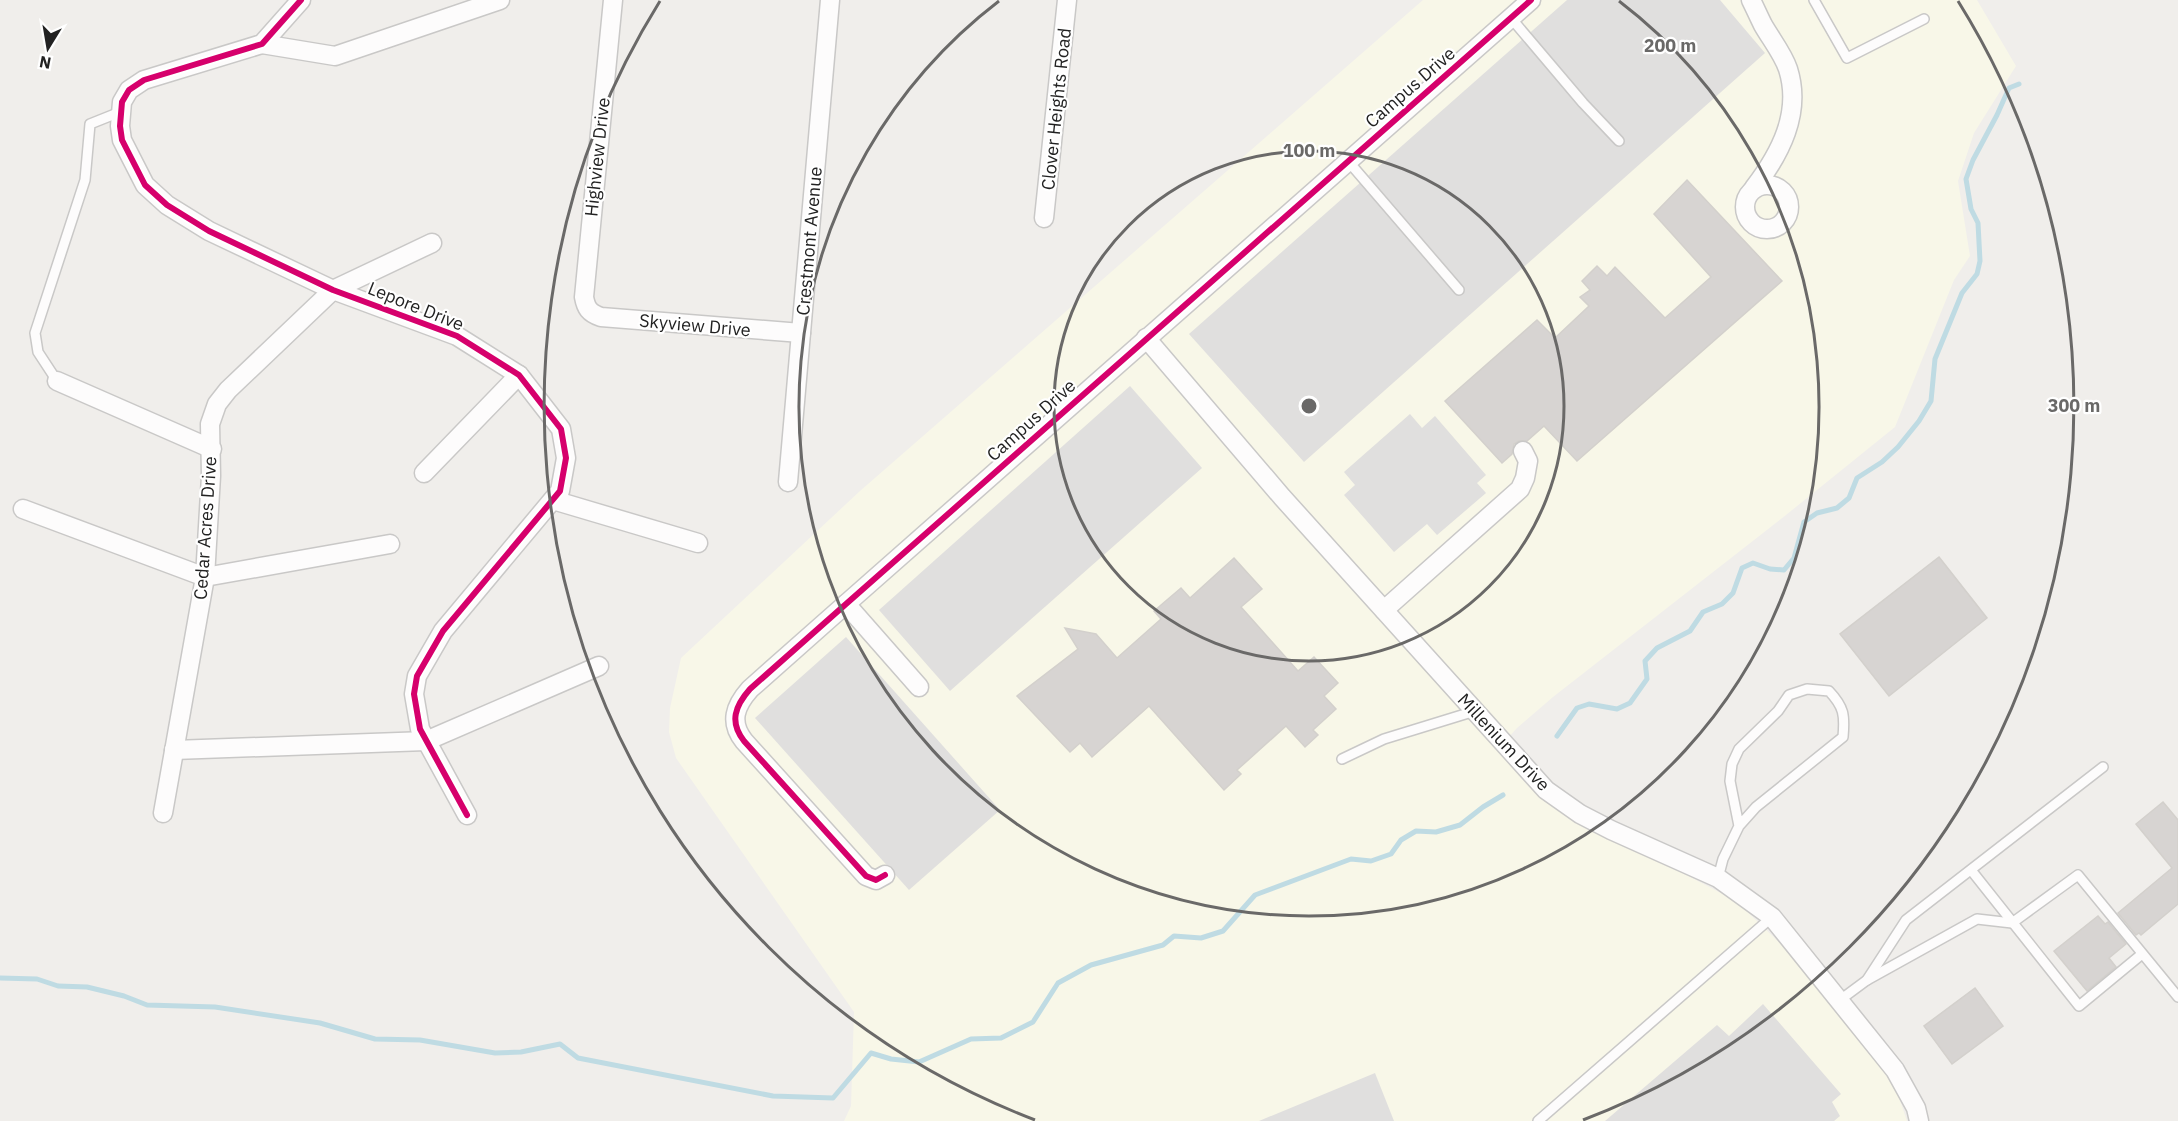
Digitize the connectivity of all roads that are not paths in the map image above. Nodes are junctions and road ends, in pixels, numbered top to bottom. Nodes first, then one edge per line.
1 (301, 0) edge
2 (500, 0) edge
3 (613, 0) edge
4 (830, 0) edge
5 (1067, 0) edge
6 (1531, 0) edge
7 (1751, 0) edge
8 (1814, 0) edge
9 (1511, 18) junction
10 (1924, 19) dead end
11 (262, 44) junction
12 (120, 112) junction
13 (1619, 141) dead end
14 (1348, 161) junction
15 (1754, 188) dead end
16 (1044, 218) dead end
17 (432, 243) dead end
18 (333, 290) junction
19 (1459, 290) dead end
20 (590, 312) joint
21 (801, 333) junction
22 (1146, 338) junction
23 (519, 375) junction
24 (57, 381) joint
25 (212, 449) junction
26 (1523, 451) dead end
27 (424, 473) dead end
28 (788, 482) dead end
29 (553, 500) junction
30 (23, 508) dead end
31 (698, 543) dead end
32 (390, 544) dead end
33 (205, 577) junction
34 (846, 604) junction
35 (1384, 610) junction
36 (599, 666) dead end
37 (919, 687) dead end
38 (1475, 711) junction
39 (426, 741) junction
40 (174, 750) junction
41 (1342, 759) dead end
42 (2103, 767) dead end
43 (163, 813) dead end
44 (467, 815) dead end
45 (1738, 826) junction
46 (1971, 870) junction
47 (885, 875) dead end
48 (1718, 878) junction
49 (1772, 917) junction
50 (2012, 923) junction
51 (2142, 954) junction
52 (1867, 980) junction
53 (2178, 997) edge
54 (1839, 1000) junction
55 (1538, 1121) edge
56 (1919, 1121) edge

1 - 11 street
2 - 11 street
3 - 20 street, Highview Drive
4 - 21 street, Crestmont Avenue
5 - 16 street, Clover Heights Road
6 - 9 street, Campus Drive
7 - 15 street
8 - 10 lane
9 - 13 lane
9 - 14 street, Campus Drive
11 - 12 street
12 - 18 street, Lepore Drive
12 - 24 lane
14 - 19 lane
14 - 22 street, Campus Drive
17 - 18 street, Cedar Acres Drive
18 - 23 street, Lepore Drive
18 - 25 street, Cedar Acres Drive
20 - 21 street, Skyview Drive
21 - 28 street, Crestmont Avenue
22 - 34 street, Campus Drive
22 - 35 street, Millenium Drive
23 - 27 street
23 - 29 street, Lepore Drive
24 - 25 street
25 - 33 street, Cedar Acres Drive
26 - 35 street
29 - 31 street
29 - 39 street, Lepore Drive
30 - 33 street
32 - 33 street
33 - 40 street, Cedar Acres Drive
34 - 37 street
34 - 47 street, Campus Drive
35 - 38 street, Millenium Drive
36 - 39 street
38 - 41 lane
38 - 48 street, Millenium Drive
39 - 40 street
39 - 44 street, Lepore Drive
40 - 43 street, Cedar Acres Drive
42 - 46 lane
45 - 45 lane
45 - 48 lane
46 - 50 lane
46 - 52 lane
48 - 49 street, Millenium Drive
49 - 54 street, Millenium Drive
49 - 55 lane
50 - 51 lane
50 - 51 lane
50 - 52 lane
51 - 53 lane
52 - 54 lane
54 - 56 street, Millenium Drive

